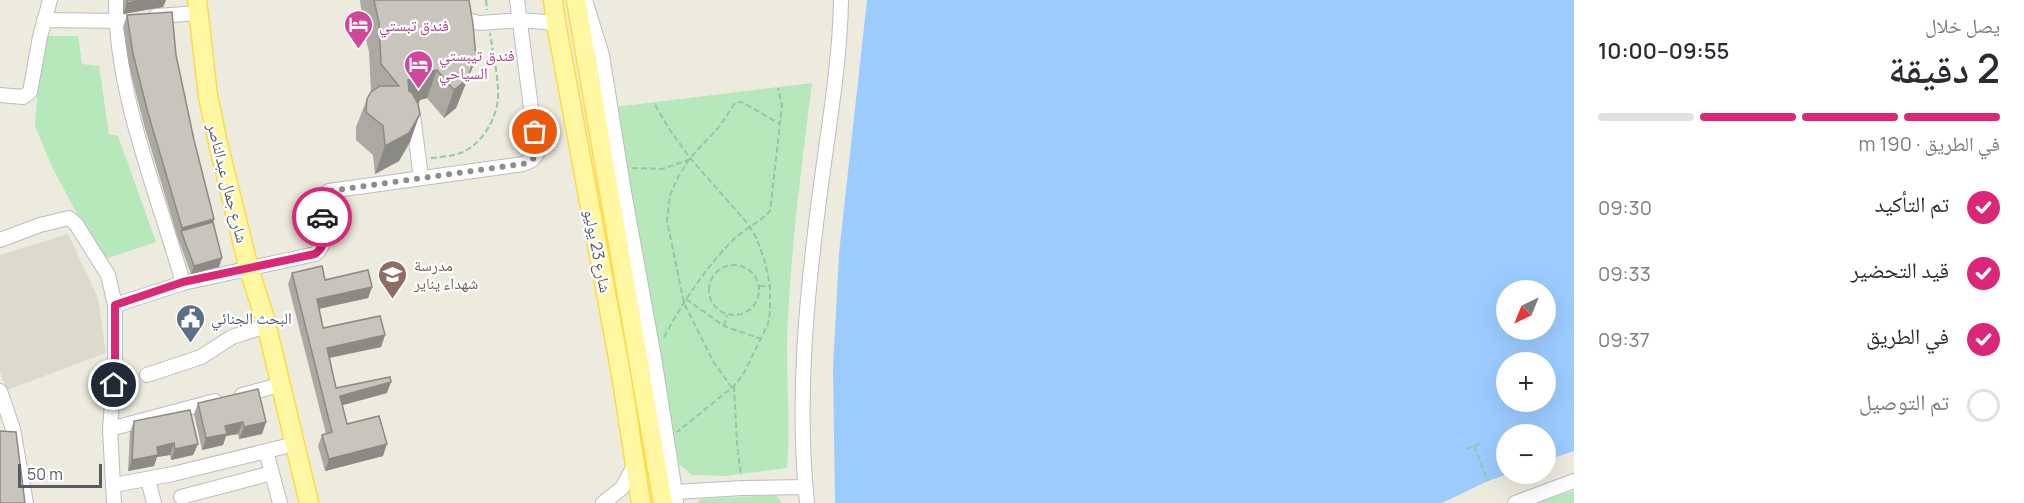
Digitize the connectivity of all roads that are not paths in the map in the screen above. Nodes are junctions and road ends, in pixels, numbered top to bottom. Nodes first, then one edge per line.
1 (50, 0) edge
2 (116, 0) edge
3 (517, 0) edge
4 (553, 0) edge
5 (576, 0) edge
6 (585, 0) edge
7 (841, 0) edge
8 (198, 7) edge
9 (463, 19) edge
10 (44, 20) junction
11 (520, 20) junction
12 (116, 22) junction
13 (556, 23) junction
14 (0, 95) edge
15 (413, 115) edge
16 (421, 178) junction
17 (0, 240) edge
18 (249, 269) junction
19 (183, 282) junction
20 (115, 305) junction
21 (266, 326) junction
22 (649, 374) junction
23 (147, 375) dead end
24 (280, 385) junction
25 (0, 391) edge
26 (6, 429) edge
27 (110, 429) junction
28 (295, 444) junction
29 (266, 451) junction
30 (635, 462) junction
31 (272, 473) junction
32 (173, 474) junction
33 (148, 479) junction
34 (1574, 481) edge
35 (114, 485) junction
36 (805, 487) junction
37 (671, 499) edge
38 (182, 500) edge
39 (26, 503) edge
40 (114, 503) edge
41 (154, 503) edge
42 (280, 503) edge
43 (309, 503) edge
44 (603, 503) edge
45 (641, 503) edge
46 (807, 503) edge
47 (1515, 503) edge

1 - 10 street
2 - 12 street
3 - 11 street
4 - 13 main road, شارع 23 يوليو
5 - 22 main road, شارع 23 يوليو
6 - 22 street
7 - 36 street
8 - 12 street
8 - 18 main road, شارع جمال عبدالناصر
9 - 11 street
10 - 12 street
10 - 14 street
11 - 13 street
11 - 16 street
12 - 19 street
13 - 30 main road, شارع 23 يوليو
15 - 16 street
16 - 18 street
17 - 20 street
18 - 19 street
18 - 21 main road, شارع جمال عبدالناصر
19 - 20 street
20 - 27 street
21 - 23 street
21 - 24 main road, شارع جمال عبدالناصر
22 - 37 main road, شارع 23 يوليو
22 - 37 street
24 - 27 street
24 - 28 main road, شارع جمال عبدالناصر
25 - 26 street
26 - 39 street
27 - 35 street
28 - 29 street
28 - 43 main road, شارع جمال عبدالناصر
29 - 31 street
29 - 32 street
30 - 44 street
30 - 45 main road, شارع 23 يوليو
31 - 38 street
31 - 42 street
32 - 33 street
32 - 38 street
33 - 35 street
33 - 41 street
34 - 47 street
35 - 40 street
36 - 37 street
36 - 46 street

